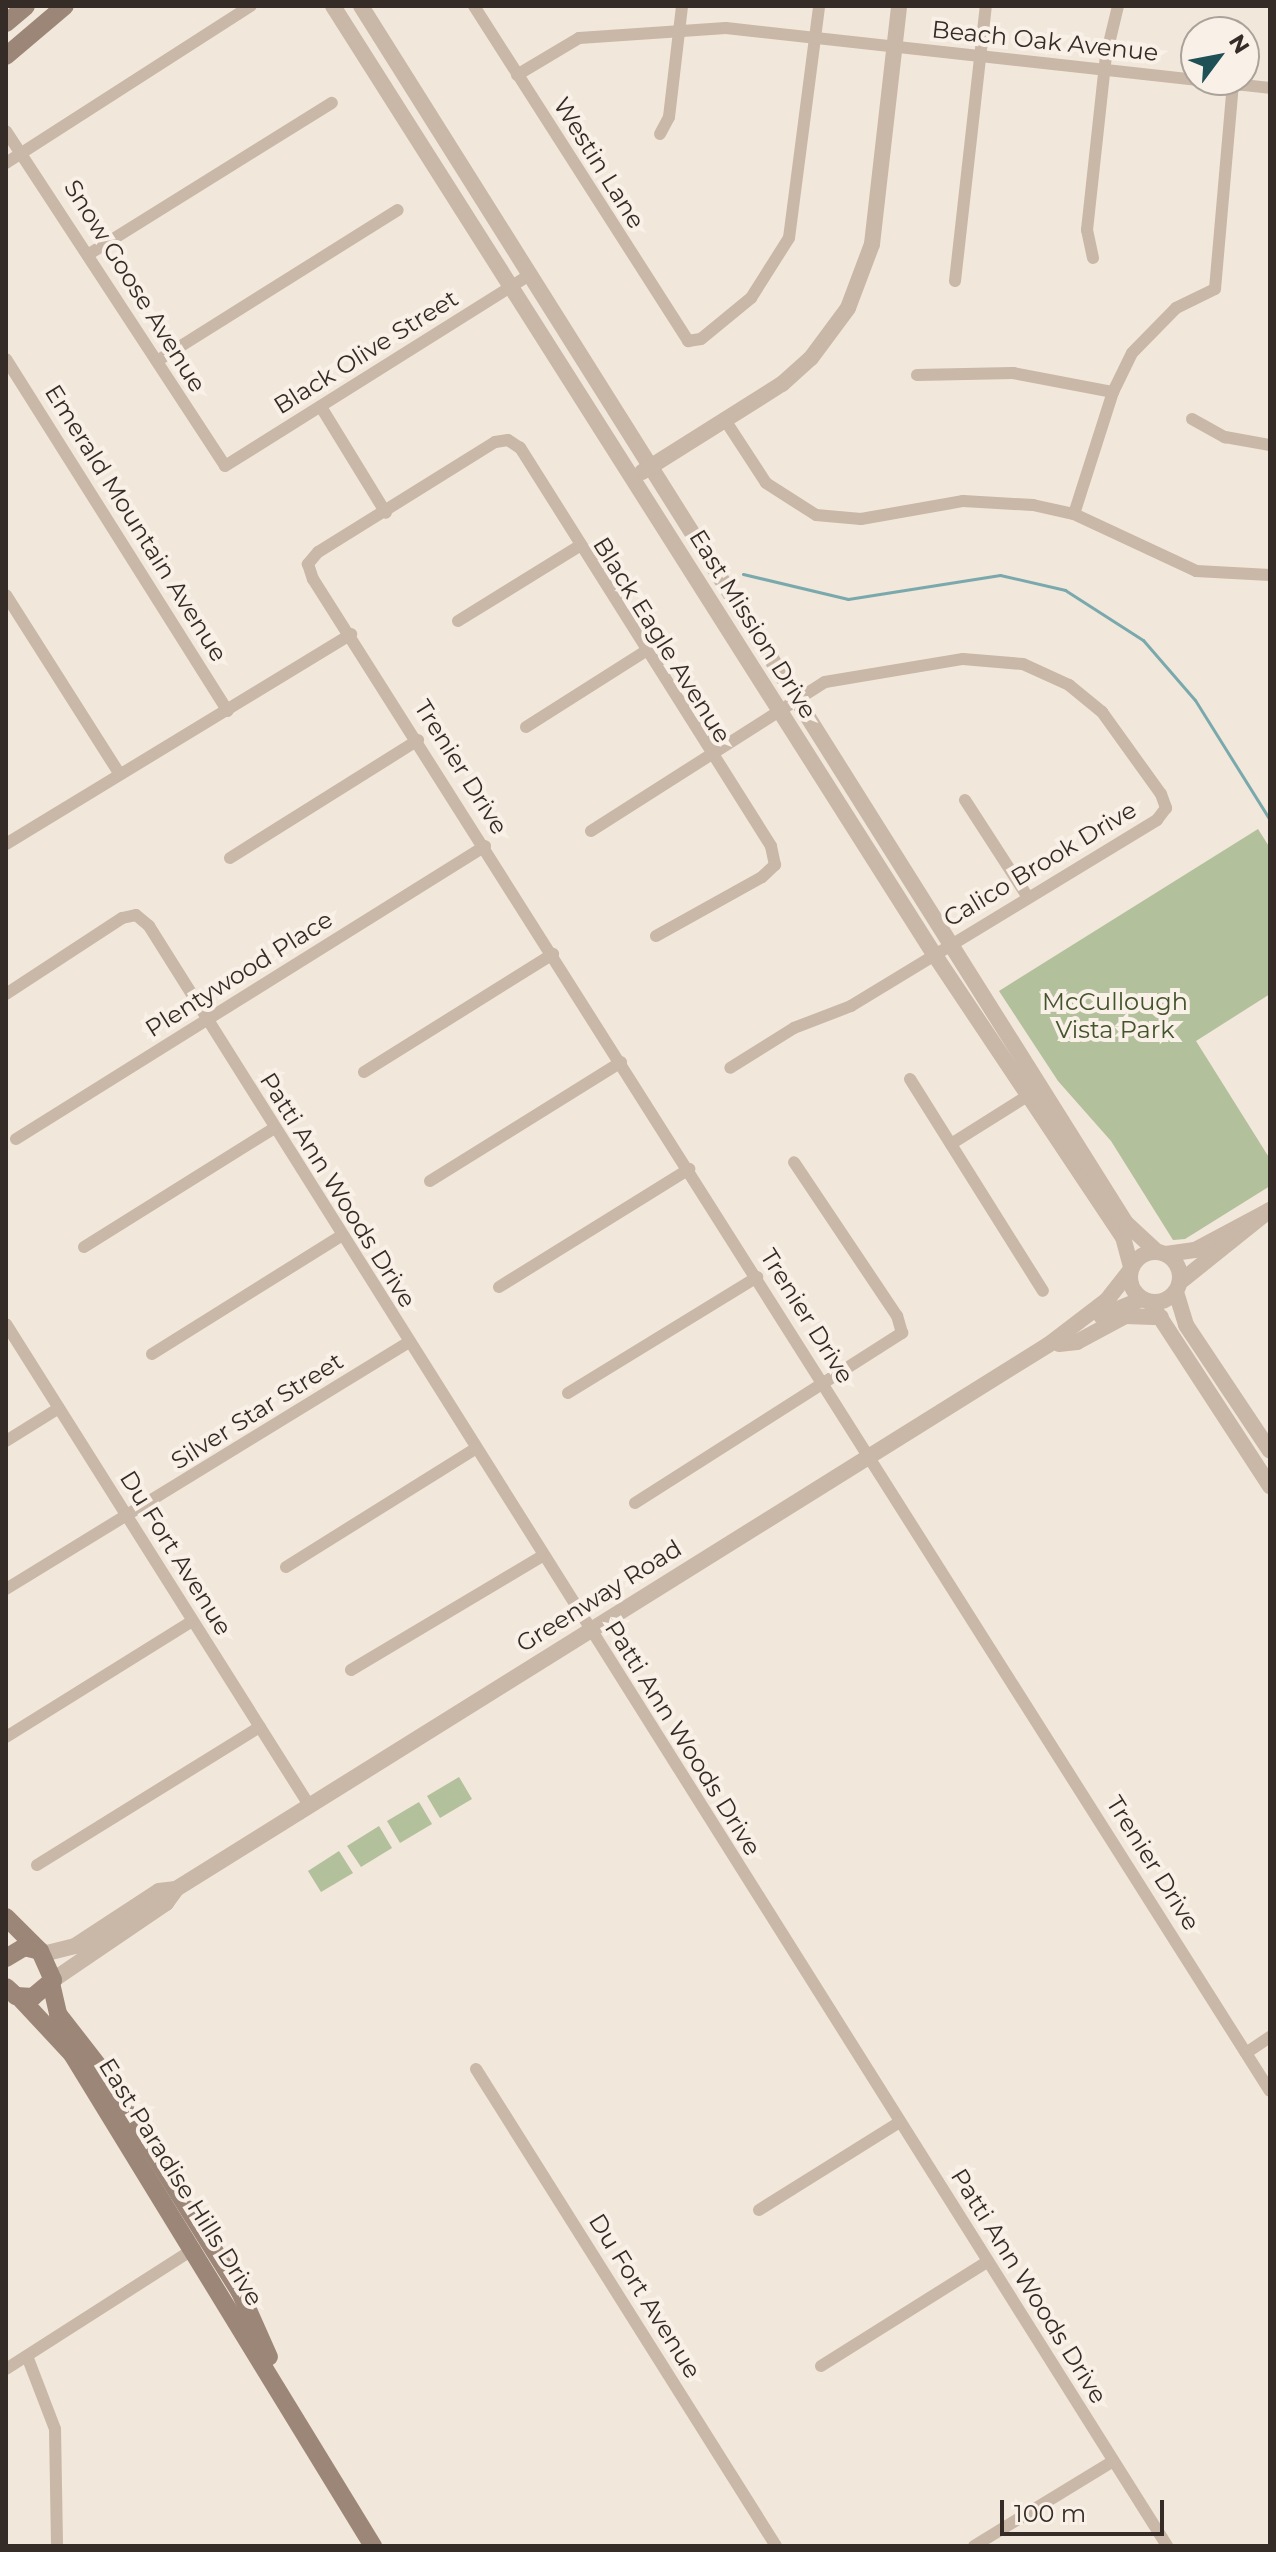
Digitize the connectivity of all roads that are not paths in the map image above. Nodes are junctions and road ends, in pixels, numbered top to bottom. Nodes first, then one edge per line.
1 (26, 6) edge
2 (65, 6) edge
3 (251, 6) edge
4 (333, 6) edge
5 (361, 6) edge
6 (474, 6) edge
7 (682, 6) edge
8 (819, 6) edge
9 (899, 6) edge
10 (986, 6) edge
11 (1118, 6) edge
12 (6, 23) edge
13 (679, 28) junction
14 (814, 38) junction
15 (894, 47) junction
16 (980, 55) junction
17 (6, 56) edge
18 (1104, 69) junction
19 (517, 75) junction
20 (1180, 78) edge
21 (1232, 96) edge
22 (332, 103) dead end
23 (6, 131) edge
24 (660, 134) dead end
25 (22, 151) junction
26 (6, 163) edge
27 (398, 210) dead end
28 (89, 254) junction
29 (1093, 258) dead end
30 (530, 275) junction
31 (955, 281) dead end
32 (512, 286) junction
33 (6, 359) edge
34 (157, 361) junction
35 (917, 375) dead end
36 (1113, 392) junction
37 (321, 407) junction
38 (1192, 419) dead end
39 (725, 420) junction
40 (1270, 445) edge
41 (225, 466) joint
42 (651, 467) junction
43 (634, 477) junction
44 (386, 513) junction
45 (1074, 514) junction
46 (578, 547) junction
47 (1270, 575) edge
48 (6, 595) edge
49 (458, 621) dead end
50 (351, 634) junction
51 (644, 652) junction
52 (798, 698) junction
53 (228, 711) junction
54 (781, 712) junction
55 (526, 727) dead end
56 (418, 740) junction
57 (710, 757) junction
58 (119, 773) junction
59 (965, 800) dead end
60 (591, 831) dead end
61 (8, 838) edge
62 (485, 846) junction
63 (230, 858) dead end
64 (1027, 896) junction
65 (656, 936) dead end
66 (951, 943) junction
67 (553, 954) junction
68 (934, 954) junction
69 (6, 994) edge
70 (206, 1021) junction
71 (621, 1062) junction
72 (730, 1068) dead end
73 (364, 1072) dead end
74 (910, 1079) dead end
75 (1034, 1091) junction
76 (273, 1129) junction
77 (16, 1139) dead end
78 (951, 1144) junction
79 (794, 1162) dead end
80 (689, 1169) junction
81 (430, 1181) dead end
82 (1270, 1210) edge
83 (341, 1236) junction
84 (84, 1247) dead end
85 (1161, 1252) junction
86 (1130, 1269) junction
87 (757, 1277) junction
88 (499, 1287) dead end
89 (1178, 1287) junction
90 (1043, 1291) dead end
91 (1146, 1300) junction
92 (1161, 1317) junction
93 (6, 1324) edge
94 (408, 1343) junction
95 (1054, 1344) junction
96 (152, 1354) dead end
97 (824, 1384) junction
98 (568, 1393) dead end
99 (59, 1408) junction
100 (6, 1441) edge
101 (475, 1449) junction
102 (1270, 1451) edge
103 (871, 1456) junction
104 (1270, 1486) edge
105 (635, 1503) dead end
106 (126, 1516) junction
107 (542, 1556) junction
108 (286, 1567) dead end
109 (6, 1589) edge
110 (192, 1621) junction
111 (589, 1631) junction
112 (351, 1670) dead end
113 (260, 1727) junction
114 (6, 1737) edge
115 (309, 1805) junction
116 (37, 1865) dead end
117 (176, 1889) junction
118 (6, 1917) edge
119 (41, 1952) junction
120 (6, 1958) edge
121 (52, 1981) junction
122 (11, 1994) edge
123 (1270, 2037) edge
124 (1246, 2053) junction
125 (476, 2069) dead end
126 (1270, 2091) edge
127 (900, 2122) junction
128 (759, 2210) dead end
129 (201, 2244) junction
130 (987, 2262) junction
131 (27, 2356) junction
132 (821, 2366) dead end
133 (6, 2369) edge
134 (1113, 2461) junction
135 (57, 2546) edge
136 (373, 2546) edge
137 (776, 2546) edge
138 (974, 2546) edge
139 (1167, 2546) edge

1 - 12 main road
2 - 17 main road
3 - 25 street
4 - 32 street, East Mission Drive
5 - 30 street, East Mission Drive
6 - 19 street, Westin Lane
7 - 13 street
8 - 14 street
9 - 15 street
10 - 16 street
11 - 18 street
13 - 14 street, Beach Oak Avenue
13 - 19 street, Beach Oak Avenue
13 - 24 street
14 - 15 street, Beach Oak Avenue
14 - 19 street, Westin Lane
15 - 16 street, Beach Oak Avenue
15 - 39 street
16 - 18 street, Beach Oak Avenue
16 - 31 street
18 - 20 street, Beach Oak Avenue
18 - 29 street
21 - 36 street
22 - 28 street
23 - 25 street, Snow Goose Avenue
25 - 26 street
25 - 28 street, Snow Goose Avenue
27 - 34 street
28 - 34 street, Snow Goose Avenue
30 - 32 street, Black Olive Street
30 - 42 street, East Mission Drive
32 - 37 street, Black Olive Street
32 - 43 street, East Mission Drive
33 - 53 street, Emerald Mountain Avenue
34 - 41 street, Snow Goose Avenue
35 - 36 street
36 - 45 street
37 - 41 street, Black Olive Street
37 - 44 street
38 - 40 street
39 - 42 street
39 - 45 street
42 - 43 street
42 - 52 street, East Mission Drive
43 - 54 street, East Mission Drive
44 - 46 street, Black Eagle Avenue
44 - 50 street, Trenier Drive
45 - 47 street
46 - 49 street
46 - 51 street, Black Eagle Avenue
48 - 58 street
50 - 53 street
50 - 56 street, Trenier Drive
51 - 55 street
51 - 57 street, Black Eagle Avenue
52 - 54 street
52 - 64 street, Calico Brook Drive
52 - 66 street, East Mission Drive
53 - 58 street
54 - 57 street
54 - 68 street, East Mission Drive
56 - 62 street, Trenier Drive
56 - 63 street
57 - 60 street
57 - 65 street, Black Eagle Avenue
58 - 61 street
59 - 64 street
62 - 67 street, Trenier Drive
62 - 70 street, Plentywood Place
64 - 66 street, Calico Brook Drive
66 - 68 street, Calico Brook Drive
66 - 75 street, East Mission Drive
67 - 71 street, Trenier Drive
67 - 73 street
68 - 72 street, Calico Brook Drive
68 - 75 street, East Mission Drive
69 - 70 street, Patti Ann Woods Drive
70 - 76 street, Patti Ann Woods Drive
70 - 77 street, Plentywood Place
71 - 80 street, Trenier Drive
71 - 81 street
74 - 78 street
75 - 78 street
75 - 85 street, East Mission Drive
75 - 86 street, East Mission Drive
76 - 83 street, Patti Ann Woods Drive
76 - 84 street
78 - 90 street
79 - 97 street
80 - 87 street, Trenier Drive
80 - 88 street
82 - 85 street
82 - 89 street
83 - 94 street, Patti Ann Woods Drive
83 - 96 street
85 - 86 street, Greenway Road
85 - 89 street
86 - 91 street, East Mission Drive
86 - 95 street, Greenway Road
87 - 97 street, Trenier Drive
87 - 98 street
89 - 91 street, Greenway Road
89 - 102 street
91 - 92 street
91 - 95 street, Greenway Road
92 - 95 street
92 - 104 street
93 - 99 street, Du Fort Avenue
94 - 101 street, Patti Ann Woods Drive
94 - 106 street, Silver Star Street
95 - 103 street, Greenway Road
97 - 103 street, Trenier Drive
97 - 105 street
99 - 100 street
99 - 106 street, Du Fort Avenue
101 - 107 street, Patti Ann Woods Drive
101 - 108 street
103 - 111 street, Greenway Road
103 - 124 street, Trenier Drive
106 - 109 street, Silver Star Street
106 - 110 street, Du Fort Avenue
107 - 111 street, Patti Ann Woods Drive
107 - 112 street
110 - 113 street, Du Fort Avenue
110 - 114 street
111 - 115 street, Greenway Road
111 - 127 street, Patti Ann Woods Drive
113 - 115 street, Du Fort Avenue
113 - 116 street
115 - 117 street, Greenway Road
117 - 119 street, Greenway Road
117 - 121 street, Greenway Road
118 - 119 main road
119 - 120 main road
119 - 121 main road, East Paradise Hills Drive
121 - 122 main road
121 - 129 main road, East Paradise Hills Drive
122 - 129 main road, East Paradise Hills Drive
123 - 124 street
124 - 126 street, Trenier Drive
125 - 137 street, Du Fort Avenue
127 - 128 street
127 - 130 street, Patti Ann Woods Drive
129 - 131 street
129 - 136 main road, East Paradise Hills Drive
130 - 132 street
130 - 134 street, Patti Ann Woods Drive
131 - 133 street
131 - 135 street
134 - 138 street
134 - 139 street, Patti Ann Woods Drive

